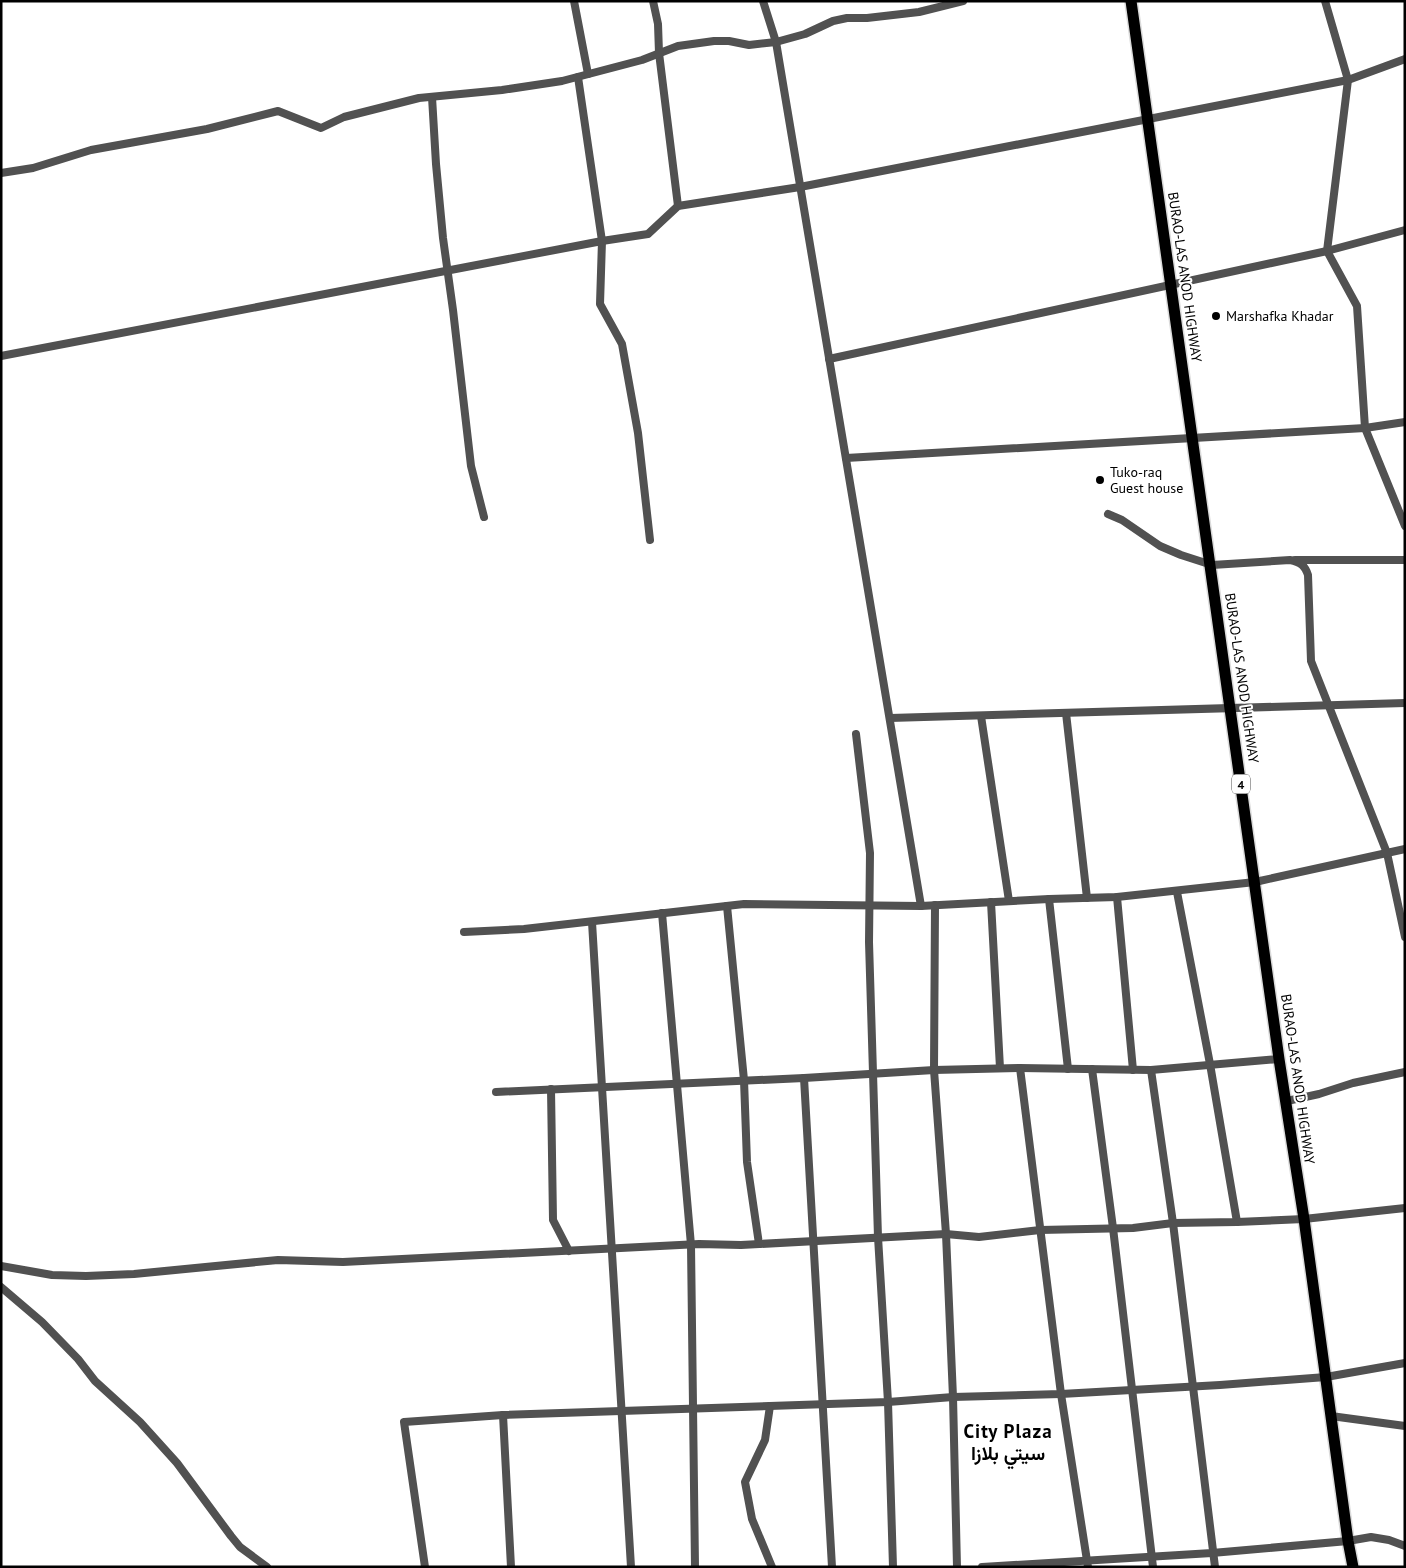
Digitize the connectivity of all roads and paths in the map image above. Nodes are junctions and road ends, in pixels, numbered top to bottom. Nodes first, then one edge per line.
1 (574, 1) edge
2 (653, 1) edge
3 (762, 1) edge
4 (963, 1) edge
5 (1131, 1) edge
6 (1325, 1) edge
7 (776, 42) junction
8 (659, 53) junction
9 (1405, 60) edge
10 (588, 74) junction
11 (578, 77) junction
12 (1348, 80) junction
13 (432, 97) junction
14 (1148, 119) junction
15 (1, 173) edge
16 (800, 187) junction
17 (678, 206) junction
18 (1405, 230) edge
19 (602, 241) junction
20 (1326, 251) junction
21 (447, 270) junction
22 (1170, 285) junction
23 (1, 356) edge
24 (829, 359) junction
25 (1405, 422) edge
26 (1365, 428) junction
27 (1192, 438) junction
28 (846, 458) junction
29 (1108, 514) dead end
30 (484, 517) dead end
31 (1405, 526) edge
32 (650, 540) dead end
33 (1290, 560) junction
34 (1405, 560) edge
35 (1212, 565) junction
36 (1405, 703) edge
37 (1328, 705) junction
38 (1231, 708) junction
39 (1066, 713) junction
40 (981, 716) junction
41 (890, 718) junction
42 (856, 734) dead end
43 (1405, 849) edge
44 (1387, 853) junction
45 (1255, 882) junction
46 (1177, 892) junction
47 (1087, 898) junction
48 (1117, 898) junction
49 (1049, 899) junction
50 (1009, 901) junction
51 (991, 902) junction
52 (869, 905) junction
53 (935, 905) junction
54 (727, 906) junction
55 (922, 906) junction
56 (662, 913) junction
57 (592, 922) junction
58 (464, 932) dead end
59 (1405, 937) edge
60 (1280, 1059) junction
61 (1210, 1064) junction
62 (1000, 1068) junction
63 (1020, 1068) junction
64 (1068, 1069) junction
65 (1092, 1069) junction
66 (934, 1070) junction
67 (1133, 1070) junction
68 (1151, 1070) junction
69 (1405, 1072) edge
70 (873, 1074) junction
71 (804, 1078) junction
72 (744, 1080) junction
73 (677, 1083) junction
74 (602, 1086) junction
75 (551, 1089) junction
76 (496, 1092) dead end
77 (1287, 1101) junction
78 (1405, 1208) edge
79 (1304, 1219) junction
80 (1237, 1222) junction
81 (1173, 1223) junction
82 (1113, 1228) junction
83 (1040, 1230) junction
84 (946, 1234) junction
85 (878, 1237) junction
86 (814, 1240) junction
87 (759, 1244) junction
88 (690, 1245) junction
89 (612, 1249) junction
90 (570, 1251) junction
91 (1, 1266) edge
92 (1, 1287) edge
93 (1405, 1363) edge
94 (1326, 1377) junction
95 (1192, 1386) junction
96 (1133, 1390) junction
97 (1061, 1394) junction
98 (953, 1397) junction
99 (888, 1402) junction
100 (823, 1404) junction
101 (770, 1406) junction
102 (693, 1409) junction
103 (621, 1411) junction
104 (504, 1416) junction
105 (1331, 1416) junction
106 (1405, 1426) edge
107 (1348, 1541) junction
108 (1405, 1546) edge
109 (1212, 1553) junction
110 (1151, 1556) junction
111 (1087, 1563) edge
112 (267, 1567) edge
113 (426, 1567) edge
114 (511, 1567) edge
115 (631, 1567) edge
116 (696, 1567) edge
117 (772, 1567) edge
118 (832, 1567) edge
119 (893, 1567) edge
120 (957, 1567) edge
121 (982, 1567) edge
122 (1153, 1567) edge
123 (1215, 1567) edge
124 (1353, 1567) edge

1 - 10 street
2 - 8 street
3 - 7 street
4 - 7 street
5 - 14 highway, BURAO-LAS ANOD HIGHWAY / 4
6 - 12 street
7 - 8 street
7 - 16 street
8 - 10 street
8 - 17 street
9 - 12 street
10 - 11 street
11 - 13 street
11 - 19 street
12 - 14 street
12 - 20 street
13 - 15 street
13 - 21 street
14 - 16 street
14 - 22 highway, BURAO-LAS ANOD HIGHWAY / 4
16 - 17 street
16 - 24 street
17 - 19 street
18 - 20 street
19 - 21 street
19 - 32 street
20 - 22 street
20 - 26 street
21 - 23 street
21 - 30 street
22 - 24 street
22 - 27 highway, BURAO-LAS ANOD HIGHWAY / 4
24 - 28 street
25 - 26 street
26 - 27 street
26 - 31 street
27 - 28 street
27 - 35 highway, BURAO-LAS ANOD HIGHWAY / 4
28 - 41 street
29 - 35 street
33 - 34 street
33 - 35 street
33 - 37 street
35 - 38 highway, BURAO-LAS ANOD HIGHWAY / 4
36 - 37 street
37 - 38 street
37 - 44 street
38 - 39 street
38 - 45 highway, BURAO-LAS ANOD HIGHWAY / 4
39 - 40 street
39 - 47 street
40 - 41 street
40 - 50 street
41 - 55 street
42 - 52 street
43 - 44 street
44 - 45 street
44 - 59 street
45 - 46 street
45 - 60 highway, BURAO-LAS ANOD HIGHWAY / 4
46 - 48 street
46 - 61 street
47 - 48 street
47 - 49 street
48 - 67 street
49 - 50 street
49 - 64 street
50 - 51 street
51 - 53 street
51 - 62 street
52 - 54 street
52 - 55 street
52 - 70 street
53 - 55 street
53 - 66 street
54 - 56 street
54 - 72 street
56 - 57 street
56 - 73 street
57 - 58 street
57 - 74 street
60 - 61 street
60 - 77 highway, BURAO-LAS ANOD HIGHWAY / 4
61 - 68 street
61 - 80 street
62 - 63 street
62 - 66 street
63 - 64 street
63 - 83 street
64 - 65 street
65 - 67 street
65 - 82 street
66 - 70 street
66 - 84 street
67 - 68 street
68 - 81 street
69 - 77 street
70 - 71 street
70 - 85 street
71 - 72 street
71 - 86 street
72 - 73 street
72 - 87 street
73 - 74 street
73 - 88 street
74 - 75 street
74 - 89 street
75 - 76 street
75 - 90 street
77 - 79 highway, BURAO-LAS ANOD HIGHWAY / 4
78 - 79 street
79 - 80 street
79 - 94 highway, BURAO-LAS ANOD HIGHWAY / 4
80 - 81 street
81 - 82 street
81 - 95 street
82 - 83 street
82 - 96 street
83 - 84 street
83 - 97 street
84 - 85 street
84 - 98 street
85 - 86 street
85 - 99 street
86 - 87 street
86 - 100 street
87 - 88 street
88 - 89 street
88 - 102 street
89 - 90 street
89 - 103 street
90 - 91 street
92 - 112 street
93 - 94 street
94 - 95 street
94 - 105 highway, BURAO-LAS ANOD HIGHWAY / 4
95 - 96 street
95 - 109 street
96 - 97 street
96 - 110 street
97 - 98 street
97 - 111 street
98 - 99 street
98 - 120 street
99 - 100 street
99 - 119 street
100 - 101 street
100 - 118 street
101 - 102 street
101 - 117 street
102 - 103 street
102 - 116 street
103 - 104 street
103 - 115 street
104 - 113 street
104 - 114 street
105 - 106 street
105 - 107 highway, BURAO-LAS ANOD HIGHWAY / 4
107 - 108 street
107 - 109 street
107 - 124 highway, BURAO-LAS ANOD HIGHWAY / 4
109 - 110 street
109 - 123 street
110 - 111 street
110 - 122 street
111 - 121 street

